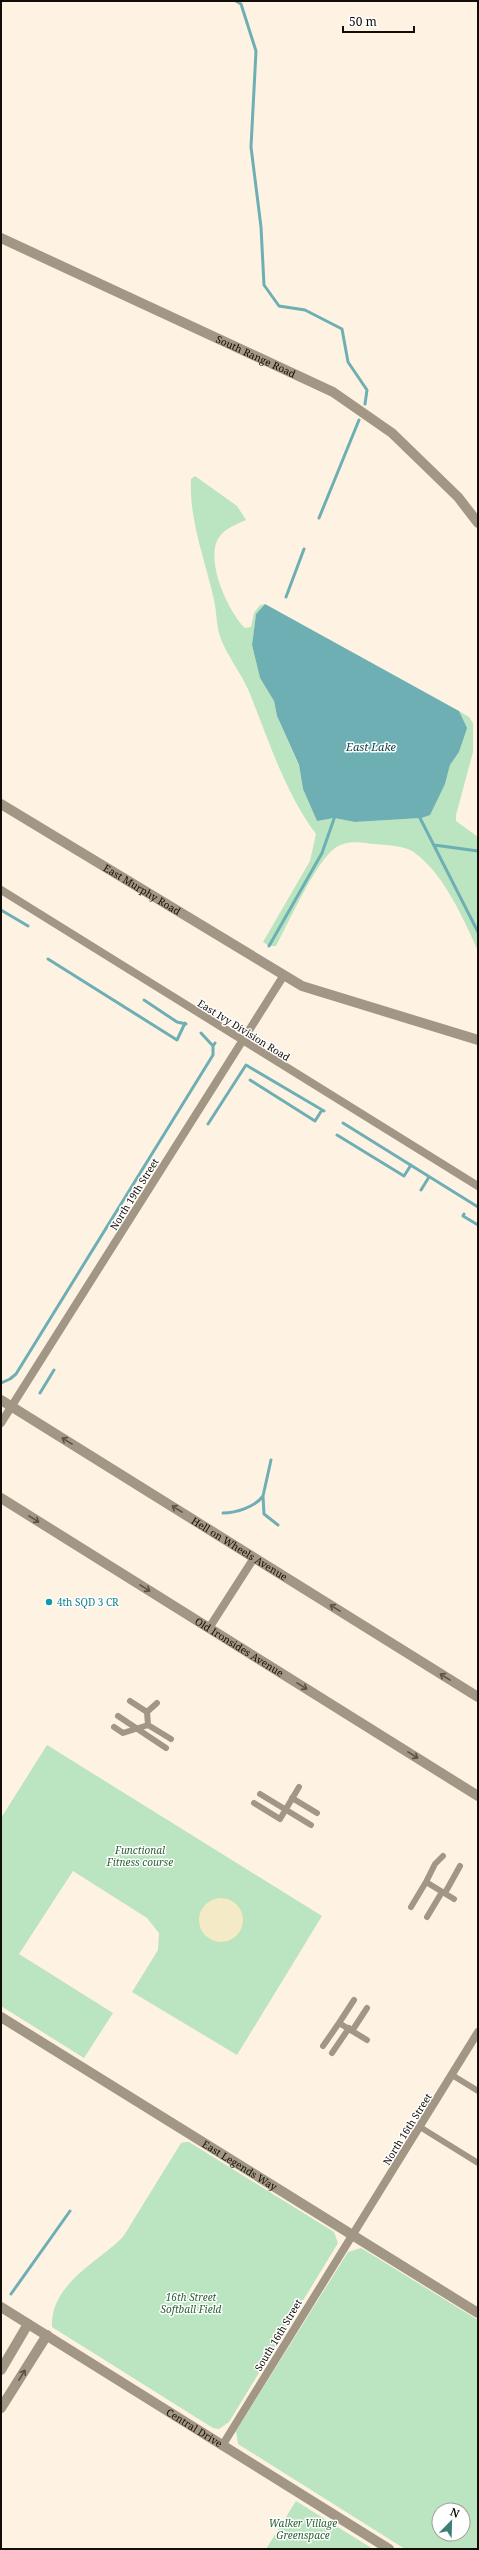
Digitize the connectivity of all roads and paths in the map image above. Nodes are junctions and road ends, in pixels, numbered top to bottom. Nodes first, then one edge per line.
1 (1, 238) edge
2 (478, 523) edge
3 (1, 804) edge
4 (1, 890) edge
5 (284, 975) junction
6 (242, 1040) junction
7 (478, 1040) edge
8 (478, 1186) edge
9 (1, 1400) edge
10 (12, 1406) junction
11 (1, 1423) edge
12 (1, 1498) edge
13 (254, 1558) junction
14 (209, 1628) junction
15 (478, 1697) edge
16 (130, 1701) dead end
17 (157, 1703) dead end
18 (147, 1712) junction
19 (118, 1716) dead end
20 (148, 1725) junction
21 (114, 1728) dead end
22 (138, 1728) junction
23 (171, 1739) dead end
24 (166, 1748) dead end
25 (299, 1787) dead end
26 (260, 1794) dead end
27 (478, 1796) edge
28 (292, 1798) junction
29 (254, 1803) dead end
30 (285, 1810) junction
31 (317, 1813) dead end
32 (311, 1825) dead end
33 (443, 1856) dead end
34 (460, 1866) dead end
35 (426, 1882) junction
36 (443, 1892) junction
37 (454, 1899) dead end
38 (411, 1907) dead end
39 (427, 1917) dead end
40 (354, 2000) dead end
41 (367, 2008) dead end
42 (1, 2017) edge
43 (339, 2022) junction
44 (351, 2030) junction
45 (478, 2032) edge
46 (367, 2040) dead end
47 (323, 2046) dead end
48 (332, 2053) dead end
49 (452, 2075) junction
50 (478, 2091) edge
51 (420, 2127) junction
52 (478, 2163) edge
53 (351, 2235) junction
54 (1, 2307) edge
55 (478, 2313) edge
56 (28, 2324) junction
57 (46, 2335) junction
58 (1, 2370) edge
59 (1, 2408) edge
60 (222, 2446) junction
61 (389, 2549) edge

1 - 2 street, South Range Road
3 - 5 street, East Murphy Road
4 - 6 street, East Ivy Division Road
5 - 6 street, North 19th Street
5 - 7 street, East Murphy Road
6 - 8 street, East Ivy Division Road
6 - 10 street, North 19th Street
9 - 10 street, Hell on Wheels Avenue
10 - 11 street, North 19th Street
13 -> 10 street, Hell on Wheels Avenue
12 -> 14 street, Old Ironsides Avenue
13 - 14 street
15 -> 13 street, Hell on Wheels Avenue
14 -> 27 street, Old Ironsides Avenue
16 - 18 street
17 - 18 street
18 - 20 street
19 - 22 street
20 - 22 street
20 - 23 street
21 - 22 street
22 - 24 street
25 - 28 street
26 - 30 street
28 - 30 street
28 - 31 street
29 - 30 street
30 - 32 street
33 - 35 street
34 - 36 street
35 - 36 street
35 - 38 street
36 - 37 street
36 - 39 street
40 - 43 street
41 - 44 street
42 - 53 street, East Legends Way
43 - 44 street
43 - 47 street
44 - 46 street
44 - 48 street
45 - 49 street, North 16th Street
49 - 50 street
49 - 51 street, North 16th Street
51 - 52 street
51 - 53 street, North 16th Street
53 - 55 street, East Legends Way
53 - 60 street, South 16th Street
54 - 56 street, Central Drive
56 - 57 street, Central Drive
56 - 58 street
59 -> 57 street
57 - 60 street, Central Drive
60 - 61 street, Central Drive

